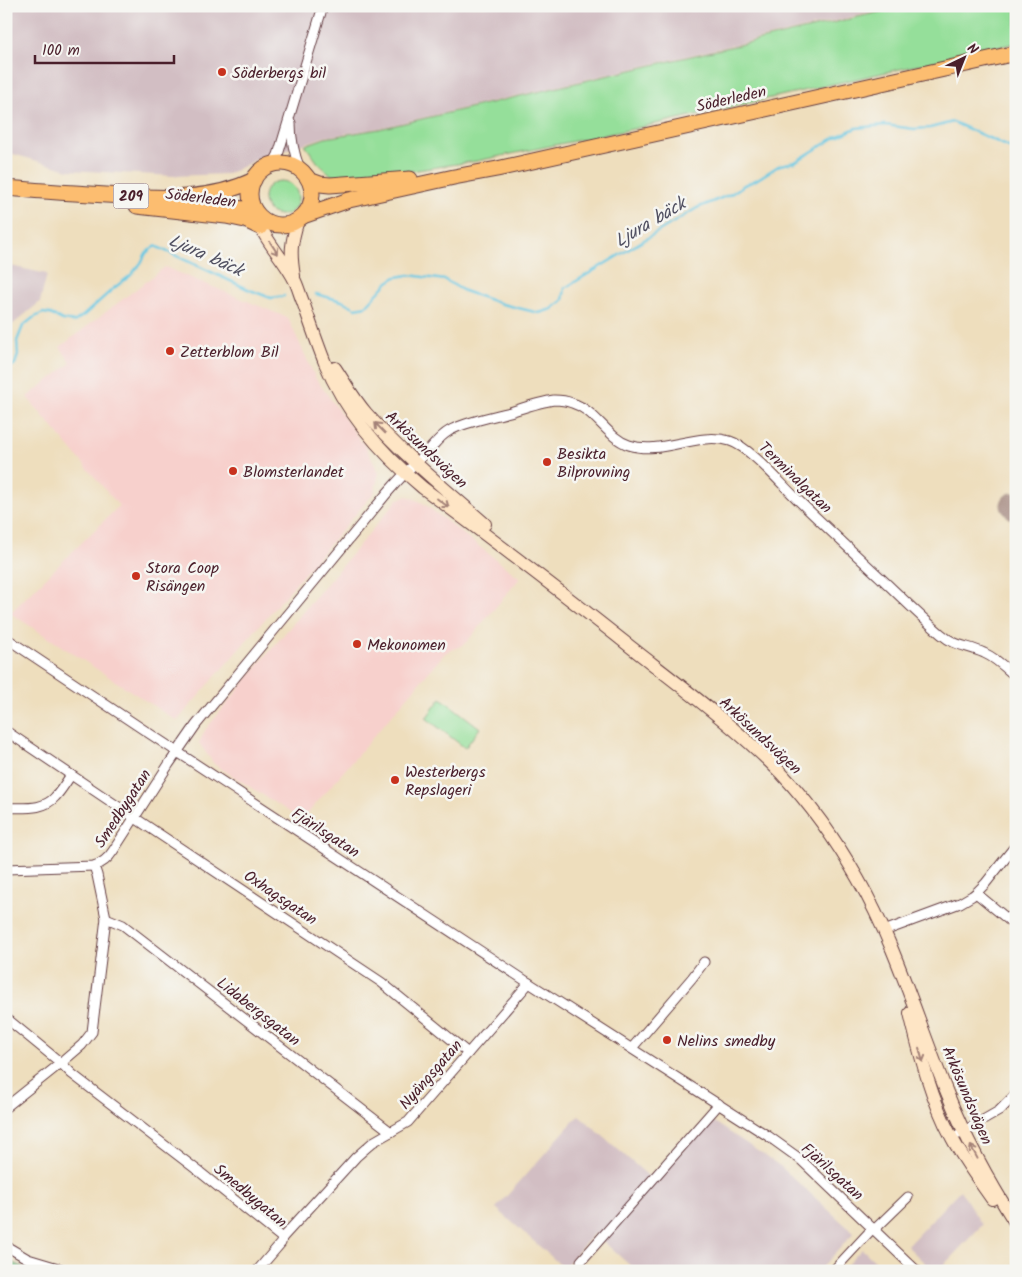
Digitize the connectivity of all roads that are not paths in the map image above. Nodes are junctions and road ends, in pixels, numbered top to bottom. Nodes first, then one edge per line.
1 (323, 6) edge
2 (1016, 52) edge
3 (290, 115) junction
4 (273, 164) junction
5 (454, 177) junction
6 (254, 180) junction
7 (307, 180) junction
8 (6, 188) edge
9 (6, 198) edge
10 (257, 216) junction
11 (301, 218) junction
12 (295, 281) junction
13 (315, 334) junction
14 (415, 462) junction
15 (405, 473) junction
16 (536, 572) junction
17 (6, 638) edge
18 (1016, 677) edge
19 (6, 731) edge
20 (178, 752) junction
21 (71, 775) junction
22 (6, 808) edge
23 (134, 818) junction
24 (1016, 846) edge
25 (94, 866) junction
26 (6, 869) edge
27 (976, 893) junction
28 (106, 918) junction
29 (1016, 926) edge
30 (884, 931) junction
31 (704, 962) dead end
32 (901, 974) junction
33 (529, 983) junction
34 (6, 1018) edge
35 (632, 1048) junction
36 (468, 1053) junction
37 (61, 1063) junction
38 (1016, 1094) edge
39 (719, 1104) junction
40 (6, 1107) edge
41 (964, 1131) junction
42 (391, 1132) junction
43 (952, 1138) junction
44 (908, 1197) dead end
45 (1016, 1224) edge
46 (874, 1229) junction
47 (1016, 1234) edge
48 (282, 1238) junction
49 (6, 1246) edge
50 (580, 1261) dead end
51 (68, 1271) edge
52 (257, 1271) edge
53 (833, 1271) edge
54 (918, 1271) edge

1 - 3 street
2 - 5 main road, Söderleden
3 - 4 street
3 - 7 street
4 - 6 main road
4 - 7 main road
5 - 7 main road, Söderleden
5 - 11 main road, Söderleden
6 - 8 main road, Söderleden / 209
6 - 10 main road
7 - 11 main road
9 - 10 main road, Söderleden / 209
10 - 11 main road
10 -> 12 main road, Arkösundsvägen
11 - 12 main road, Arkösundsvägen
12 - 13 main road, Arkösundsvägen
14 -> 13 main road, Arkösundsvägen
13 - 15 main road, Arkösundsvägen
14 - 15 street, Smedbygatan
14 - 16 main road, Arkösundsvägen
14 - 18 street, Terminalgatan
15 -> 16 main road, Arkösundsvägen
15 - 20 street, Smedbygatan
16 - 30 main road, Arkösundsvägen
17 - 20 street, Fjärilsgatan
19 - 21 street, Oxhagsgatan
20 - 23 street, Smedbygatan
20 - 33 street, Fjärilsgatan
21 - 22 street
21 - 23 street, Oxhagsgatan
23 - 25 street, Smedbygatan
23 - 36 street, Oxhagsgatan
24 - 27 street
25 - 26 street
25 - 28 street, Smedbygatan
27 - 29 street
27 - 30 street
28 - 37 street, Smedbygatan
28 - 42 street, Lidabergsgatan
30 - 32 main road, Arkösundsvägen
31 - 35 street
32 - 41 main road, Arkösundsvägen
32 -> 43 main road, Arkösundsvägen
33 - 35 street, Fjärilsgatan
33 - 36 street, Nyängsgatan
34 - 37 street
35 - 39 street, Fjärilsgatan
36 - 42 street, Nyängsgatan
37 - 40 street
37 - 48 street, Smedbygatan
38 - 41 street
39 - 46 street, Fjärilsgatan
39 - 50 street
41 - 43 street
45 -> 41 main road, Arkösundsvägen
42 - 48 street, Nyängsgatan
43 - 47 main road, Arkösundsvägen
44 - 46 street
46 - 53 street
46 - 54 street, Fjärilsgatan
48 - 52 street, Smedbygatan
49 - 51 street

